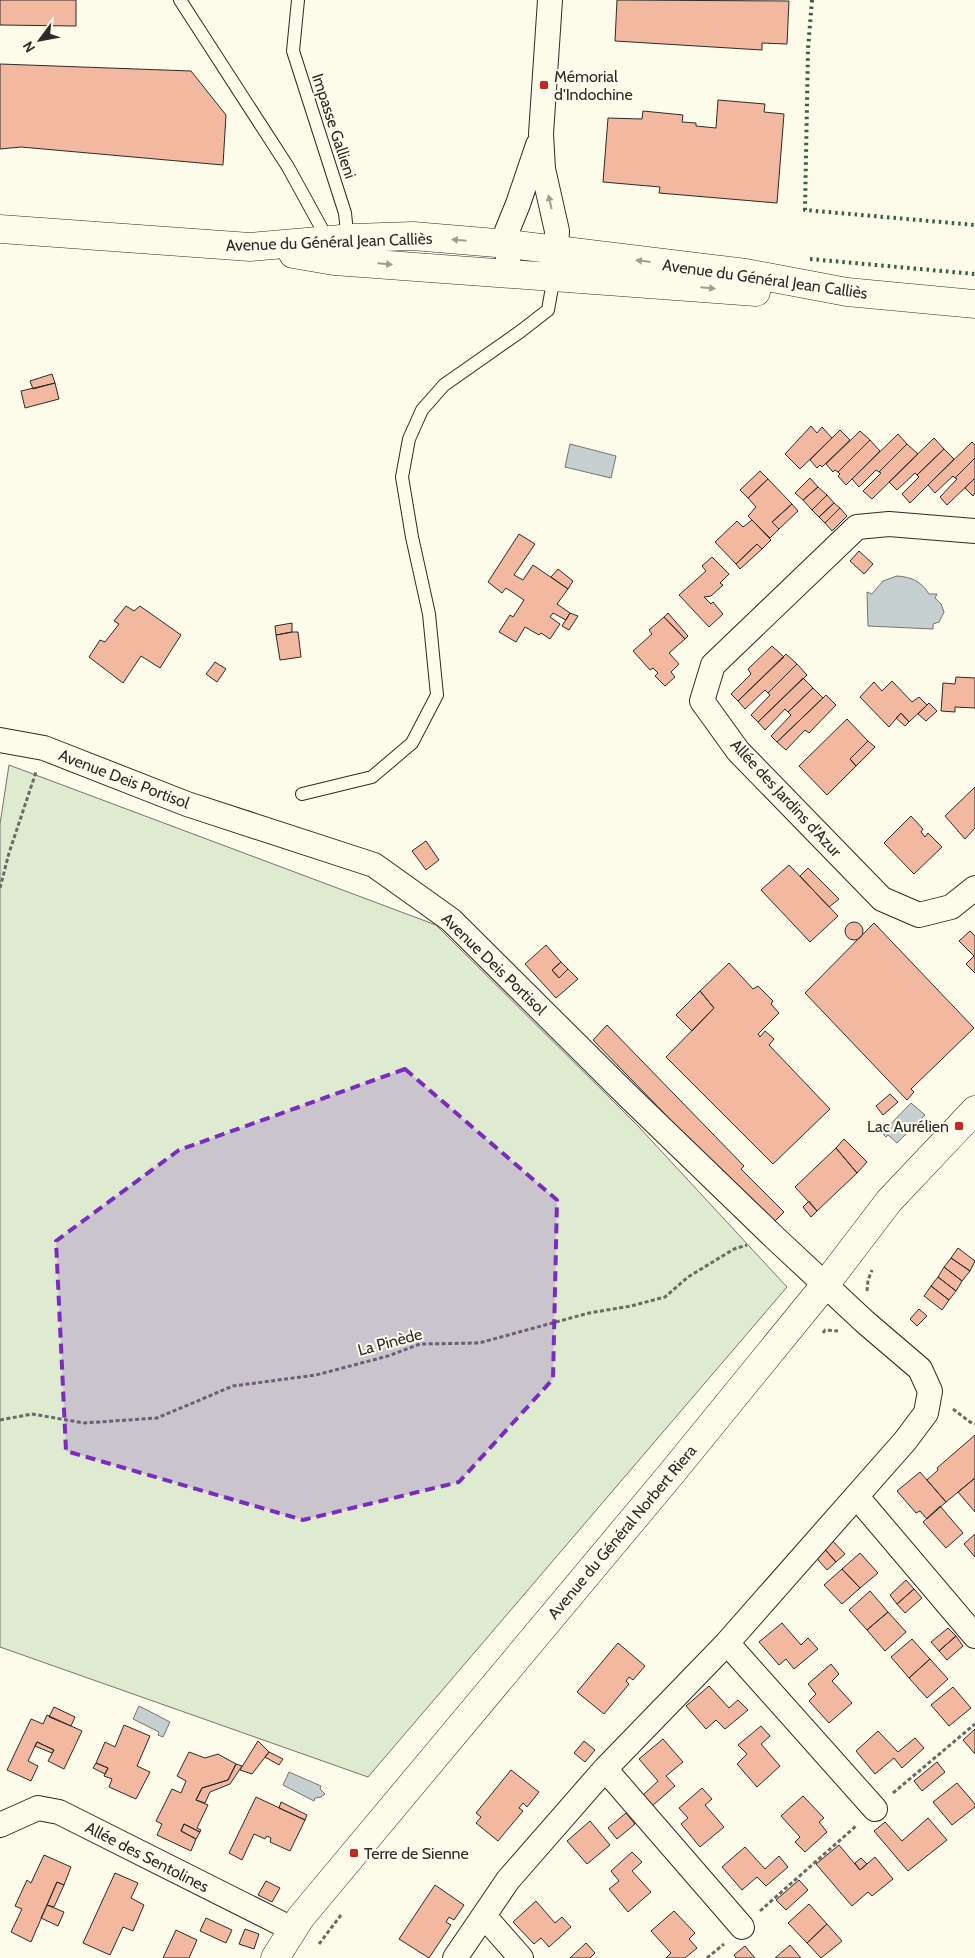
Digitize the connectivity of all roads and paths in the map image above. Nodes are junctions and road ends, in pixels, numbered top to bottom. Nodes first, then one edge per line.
1 (180, 0) edge
2 (298, 0) edge
3 (550, 0) edge
4 (541, 134) junction
5 (0, 229) edge
6 (508, 244) junction
7 (341, 250) junction
8 (555, 263) junction
9 (508, 274) junction
10 (975, 304) edge
11 (975, 531) edge
12 (0, 740) edge
13 (44, 748) junction
14 (302, 794) dead end
15 (0, 888) edge
16 (975, 888) edge
17 (975, 1110) edge
18 (775, 1238) junction
19 (874, 1266) dead end
20 (825, 1285) junction
21 (864, 1321) junction
22 (0, 1420) edge
23 (857, 1497) junction
24 (975, 1636) edge
25 (727, 1643) junction
26 (975, 1724) edge
27 (605, 1769) junction
28 (875, 1808) junction
29 (0, 1825) edge
30 (484, 1916) junction
31 (742, 1927) junction
32 (292, 1930) junction
33 (275, 1958) edge
34 (455, 1958) edge
35 (521, 1958) edge
36 (707, 1958) edge

1 - 7 lane
2 - 7 lane, Impasse Gallieni
3 - 4 street
4 - 6 street
8 -> 4 street
5 - 7 main road, Avenue du Général Jean Calliès
6 -> 7 main road, Avenue du Général Jean Calliès
6 - 8 main road, Avenue du Général Jean Calliès
6 - 9 street
7 -> 9 main road
8 - 9 main road
8 - 10 main road, Avenue du Général Jean Calliès
8 - 14 lane
11 - 16 street, Allée des Jardins d'Azur
12 - 13 street, Avenue Deis Portisol
13 - 15 path
13 - 18 street, Avenue Deis Portisol
17 - 20 main road, Avenue du Général Norbert Riera
18 - 20 street, Avenue Deis Portisol
18 - 22 path, La Pinède
19 - 21 path
20 - 21 street, Avenue Deis Portisol
20 - 32 main road, Avenue du Général Norbert Riera
21 - 23 street, Avenue Deis Portisol
23 - 24 street
23 - 25 street
25 - 27 street
25 - 28 street
26 - 28 path
27 - 30 street
27 - 31 street
28 - 31 path
29 - 32 street, Allée des Sentolines
30 - 34 street
30 - 35 street
31 - 36 path
32 - 33 main road, Avenue du Général Norbert Riera

